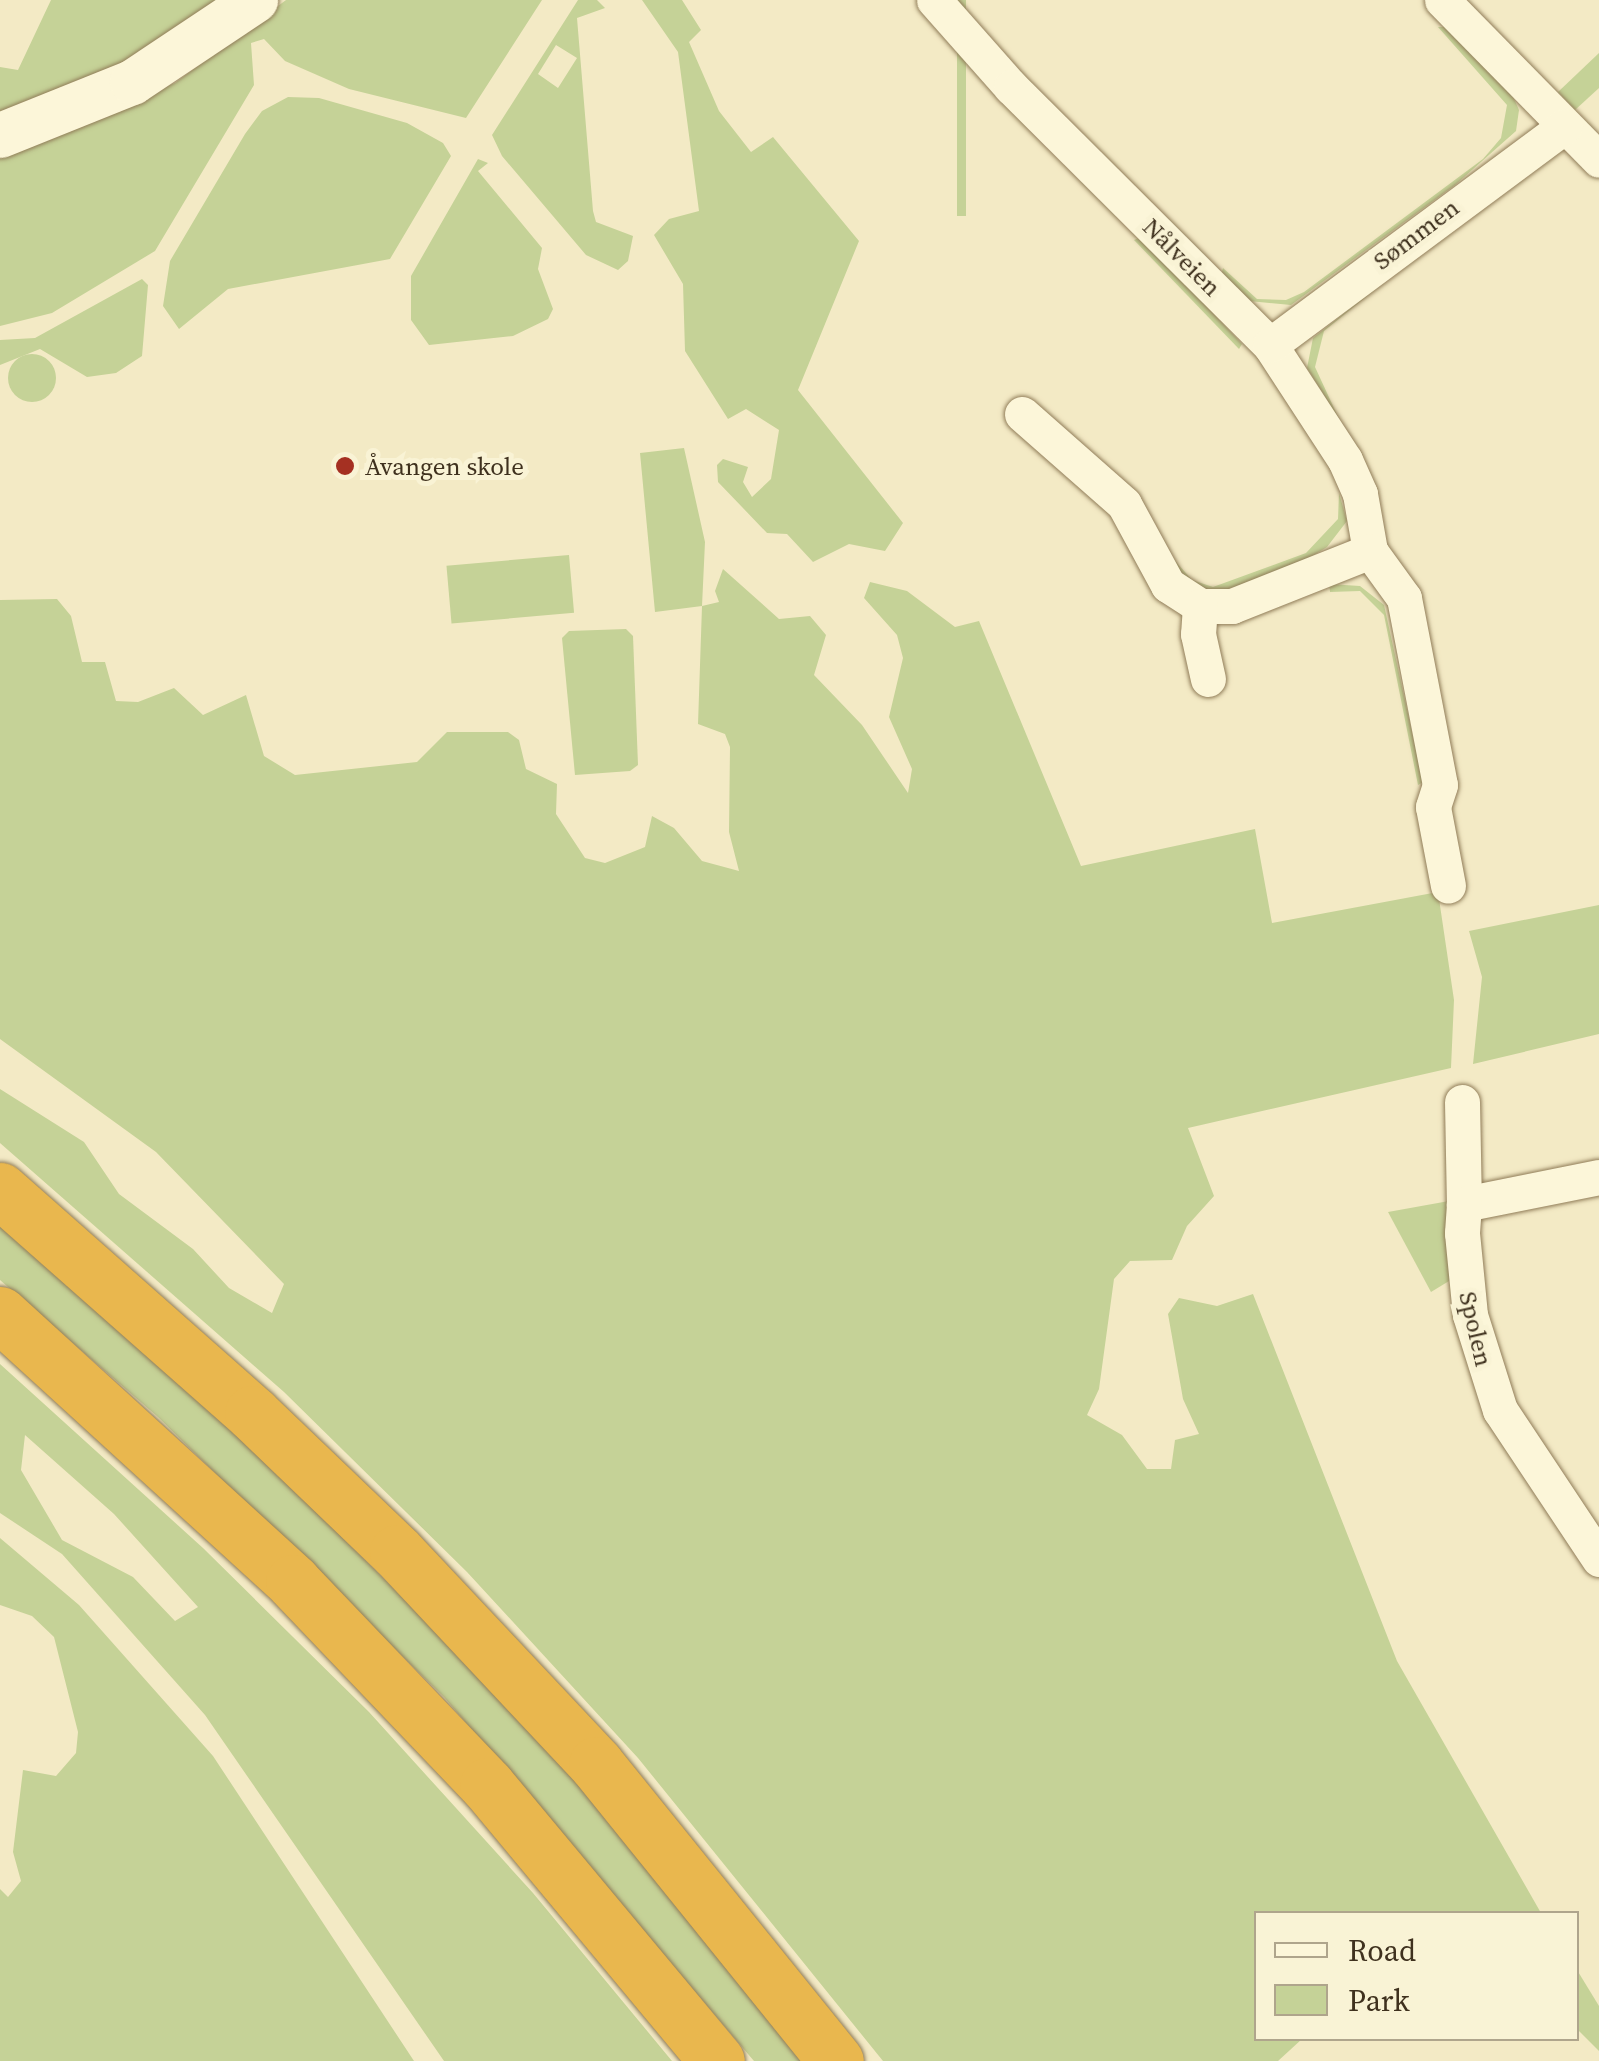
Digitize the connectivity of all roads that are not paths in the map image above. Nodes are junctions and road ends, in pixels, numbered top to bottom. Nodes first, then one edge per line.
1 (255, 0) edge
2 (934, 0) edge
3 (1442, 0) edge
4 (1565, 126) junction
5 (0, 135) edge
6 (1599, 160) edge
7 (1270, 345) junction
8 (1022, 414) dead end
9 (1370, 551) junction
10 (1200, 606) junction
11 (1208, 678) dead end
12 (1448, 886) dead end
13 (1462, 1102) dead end
14 (1599, 1177) edge
15 (0, 1190) edge
16 (1464, 1204) junction
17 (0, 1314) edge
18 (1599, 1559) edge
19 (717, 2061) edge
20 (836, 2061) edge

1 - 5 street
2 - 7 street, Nålveien
3 - 4 street
4 - 6 street
4 - 7 street, Sømmen
7 - 9 street, Nålveien
8 - 10 street
9 - 10 street
9 - 12 street, Nålveien
10 - 11 street
13 - 16 street
14 - 16 street
15 - 20 highway
16 - 18 street, Spolen
17 - 19 highway

